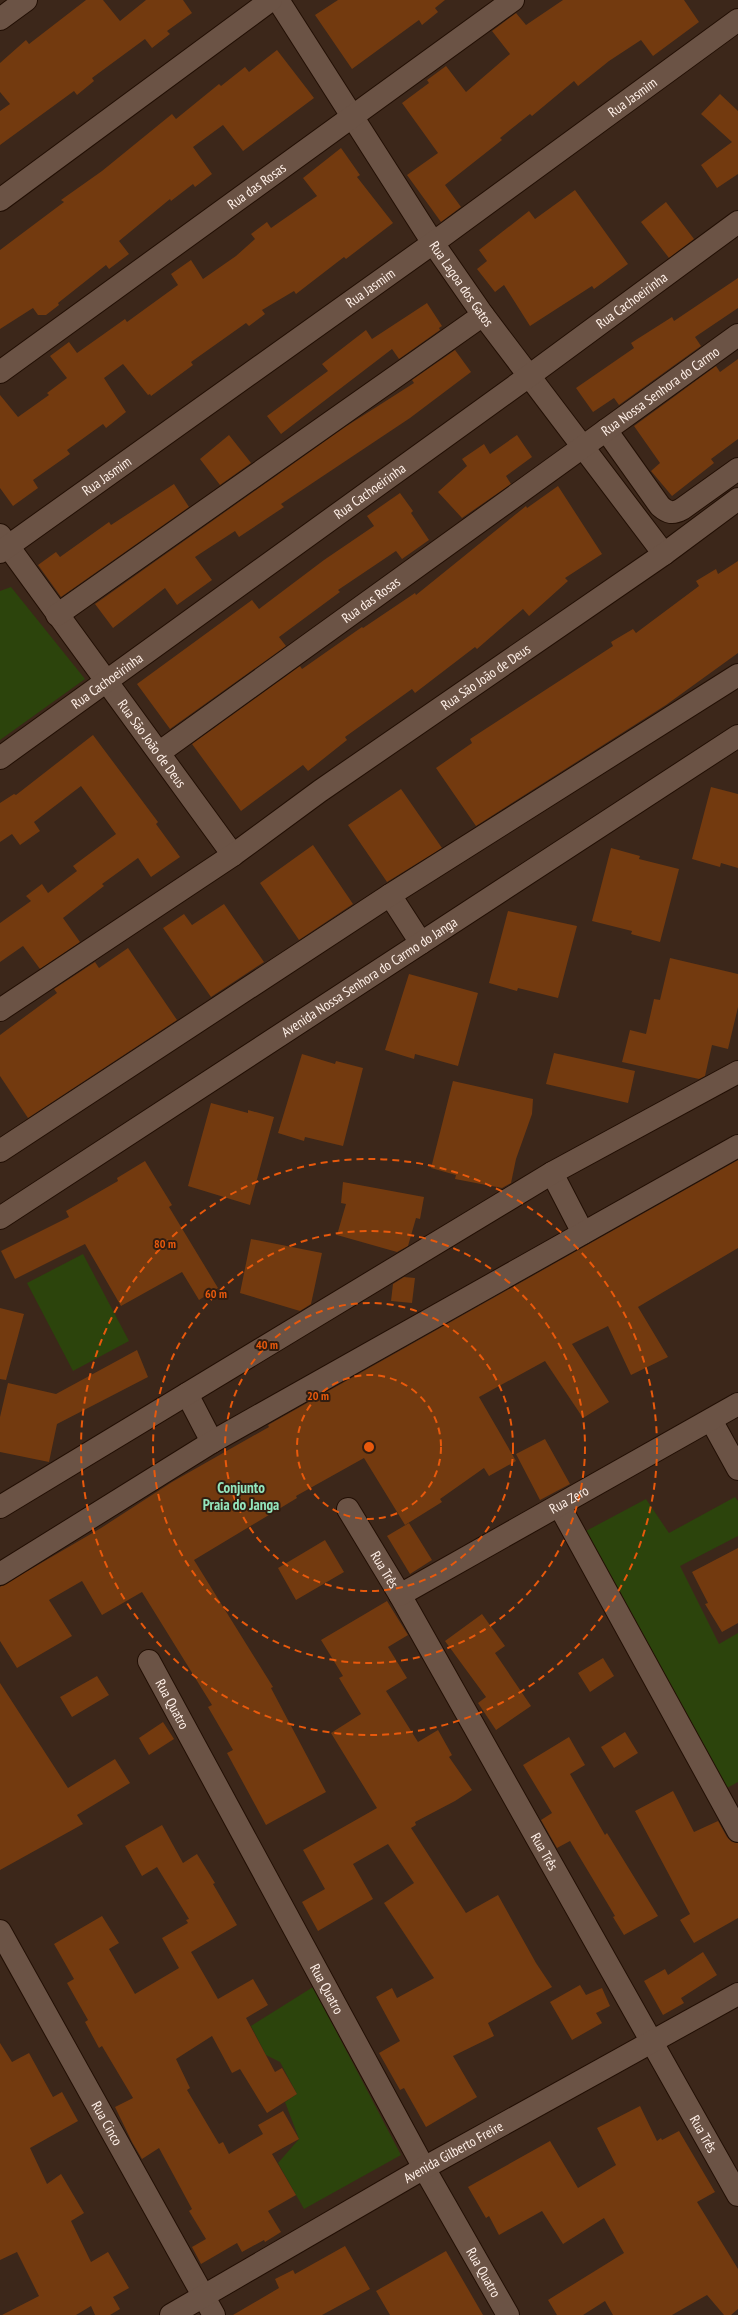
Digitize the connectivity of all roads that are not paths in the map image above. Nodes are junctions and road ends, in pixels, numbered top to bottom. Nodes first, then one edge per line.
1 (26, 0) edge
2 (272, 0) edge
3 (278, 0) edge
4 (513, 0) edge
5 (0, 19) edge
6 (738, 20) edge
7 (352, 117) junction
8 (0, 200) edge
9 (738, 222) edge
10 (433, 243) junction
11 (483, 315) junction
12 (738, 335) edge
13 (0, 372) edge
14 (529, 376) junction
15 (606, 430) junction
16 (582, 446) junction
17 (738, 469) edge
18 (738, 499) edge
19 (2, 544) edge
20 (664, 554) junction
21 (57, 616) junction
22 (738, 675) edge
23 (106, 681) junction
24 (738, 736) edge
25 (160, 752) junction
26 (0, 758) edge
27 (233, 855) junction
28 (390, 895) junction
29 (421, 943) junction
30 (0, 1010) edge
31 (738, 1072) edge
32 (738, 1146) edge
33 (0, 1151) edge
34 (552, 1173) junction
35 (0, 1218) edge
36 (583, 1233) junction
37 (186, 1394) junction
38 (738, 1404) edge
39 (711, 1420) junction
40 (212, 1442) junction
41 (738, 1469) edge
42 (0, 1507) edge
43 (560, 1507) junction
44 (348, 1509) dead end
45 (0, 1574) edge
46 (400, 1595) junction
47 (149, 1661) dead end
48 (738, 1831) edge
49 (0, 1931) edge
50 (738, 1994) edge
51 (652, 2041) junction
52 (424, 2168) junction
53 (738, 2195) edge
54 (209, 2306) edge
55 (171, 2315) edge
56 (508, 2315) edge

1 - 5 street
2 - 8 street
3 - 7 street, Rua Lagoa dos Gatos
4 - 7 street, Rua das Rosas
6 - 10 street, Rua Jasmim
7 - 10 street, Rua Lagoa dos Gatos
7 - 13 street, Rua das Rosas
9 - 14 street, Rua Cachoeirinha
10 - 11 street, Rua Lagoa dos Gatos
10 - 19 street, Rua Jasmim
11 - 14 street, Rua Lagoa dos Gatos
11 - 21 street
12 - 15 street, Rua Nossa Senhora do Carmo
14 - 16 street, Rua Lagoa dos Gatos
14 - 23 street, Rua Cachoeirinha
15 - 16 street, Rua Nossa Senhora do Carmo
15 - 17 street
16 - 20 street, Rua Lagoa dos Gatos
16 - 25 street, Rua das Rosas
18 - 20 street, Rua São João de Deus
19 - 21 street, Rua São João de Deus
20 - 27 street, Rua São João de Deus
21 - 23 street, Rua São João de Deus
22 - 28 street
23 - 25 street, Rua São João de Deus
23 - 26 street, Rua Cachoeirinha
24 - 29 street, Avenida Nossa Senhora do Carmo do Janga
25 - 27 street, Rua São João de Deus
27 - 30 street, Rua São João de Deus
28 - 29 street
28 - 33 street
29 - 35 street, Avenida Nossa Senhora do Carmo do Janga
31 - 34 street
32 - 36 street
34 - 36 street
34 - 37 street
36 - 40 street
37 - 40 street
37 - 42 street
38 - 39 street, Rua Zero
39 - 41 street
39 - 43 street, Rua Zero
40 - 45 street
43 - 46 street, Rua Zero
43 - 48 street
44 - 46 street, Rua Três
46 - 51 street, Rua Três
47 - 52 street, Rua Quatro
49 - 54 street, Rua Cinco
50 - 51 street, Avenida Gilberto Freire
51 - 52 street, Avenida Gilberto Freire
51 - 53 street, Rua Três
52 - 54 street, Avenida Gilberto Freire
52 - 56 street, Rua Quatro
54 - 55 street, Avenida Gilberto Freire

